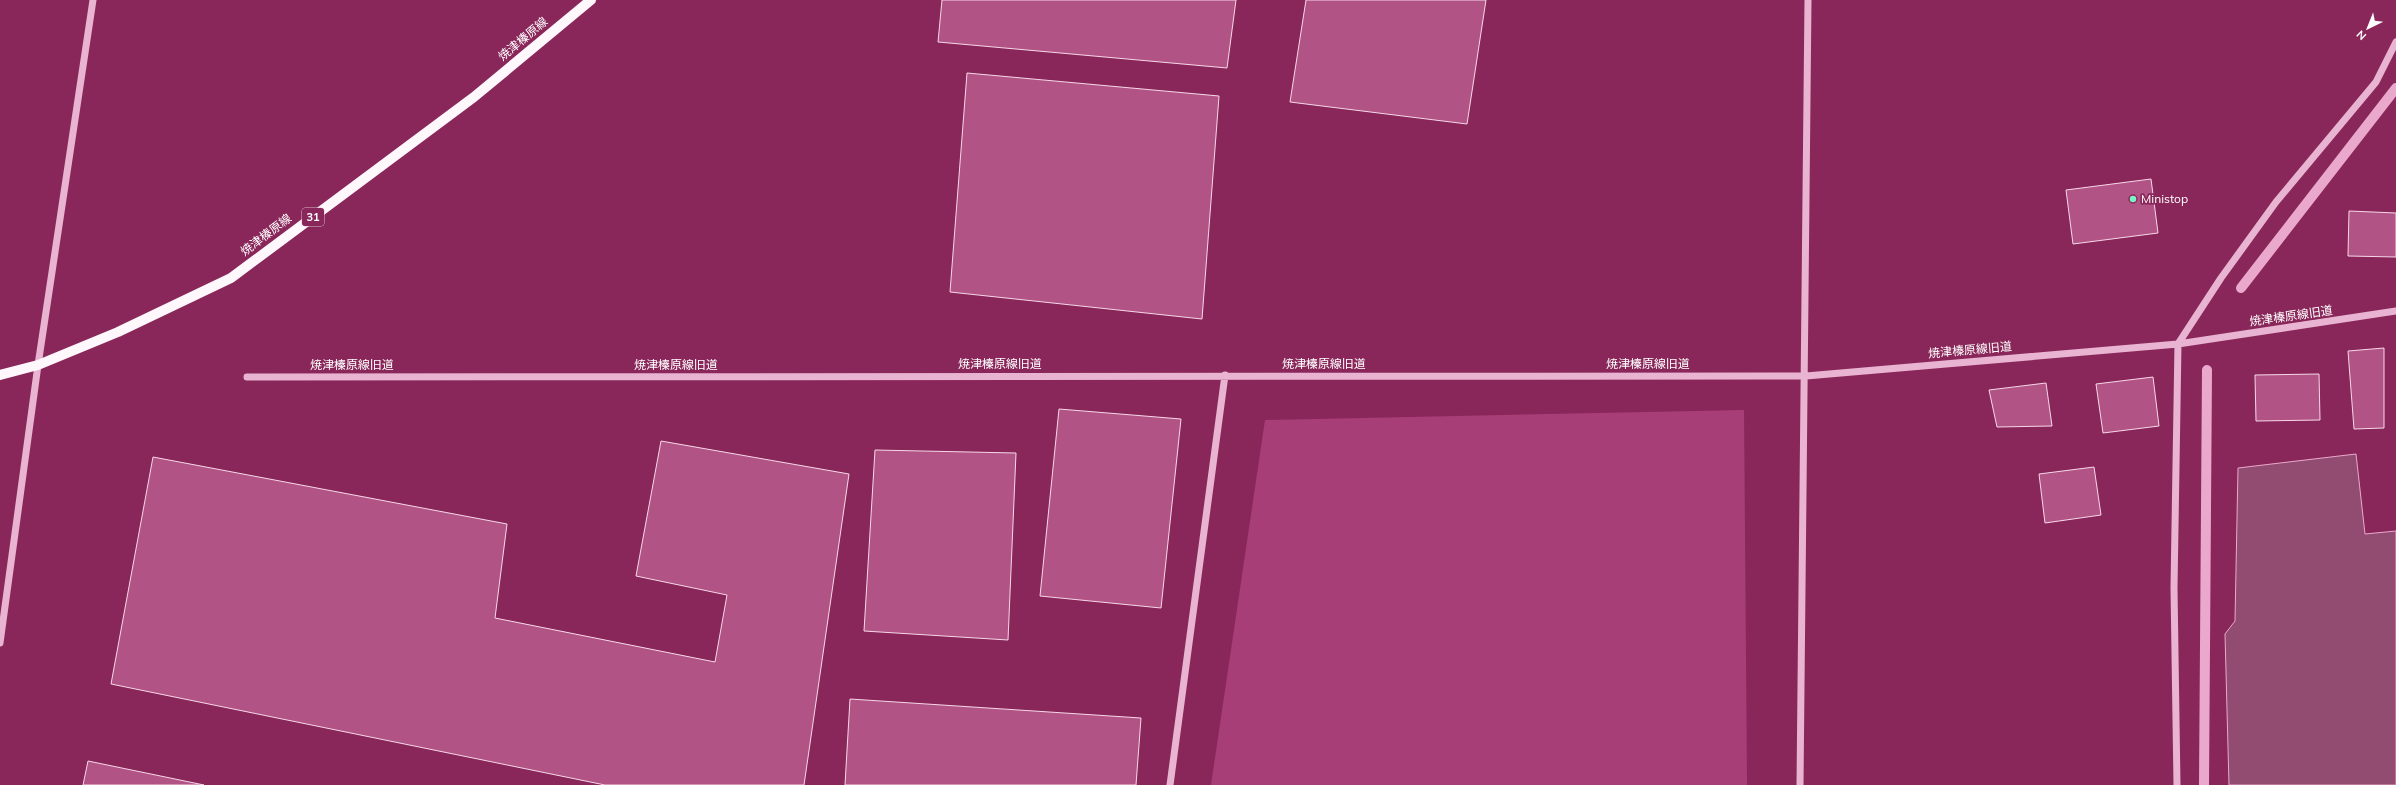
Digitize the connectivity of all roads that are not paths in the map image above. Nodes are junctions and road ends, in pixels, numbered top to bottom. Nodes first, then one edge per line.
1 (93, 0) edge
2 (591, 0) edge
3 (1808, 0) edge
4 (2396, 42) edge
5 (2396, 311) edge
6 (2178, 344) junction
7 (38, 365) junction
8 (0, 375) edge
9 (1225, 375) junction
10 (1806, 376) junction
11 (248, 377) dead end
12 (0, 643) edge
13 (1170, 785) edge
14 (1800, 785) edge
15 (2177, 785) edge

1 - 7 street
2 - 7 main road, 焼津榛原線 / 31
3 - 10 street
4 - 6 street
5 - 6 street, 焼津榛原線旧道
6 - 10 street, 焼津榛原線旧道
6 - 15 street
7 - 8 main road, 焼津榛原線 / 31
7 - 12 street
9 - 10 street, 焼津榛原線旧道
9 - 11 street, 焼津榛原線旧道
9 - 13 street
10 - 14 street

